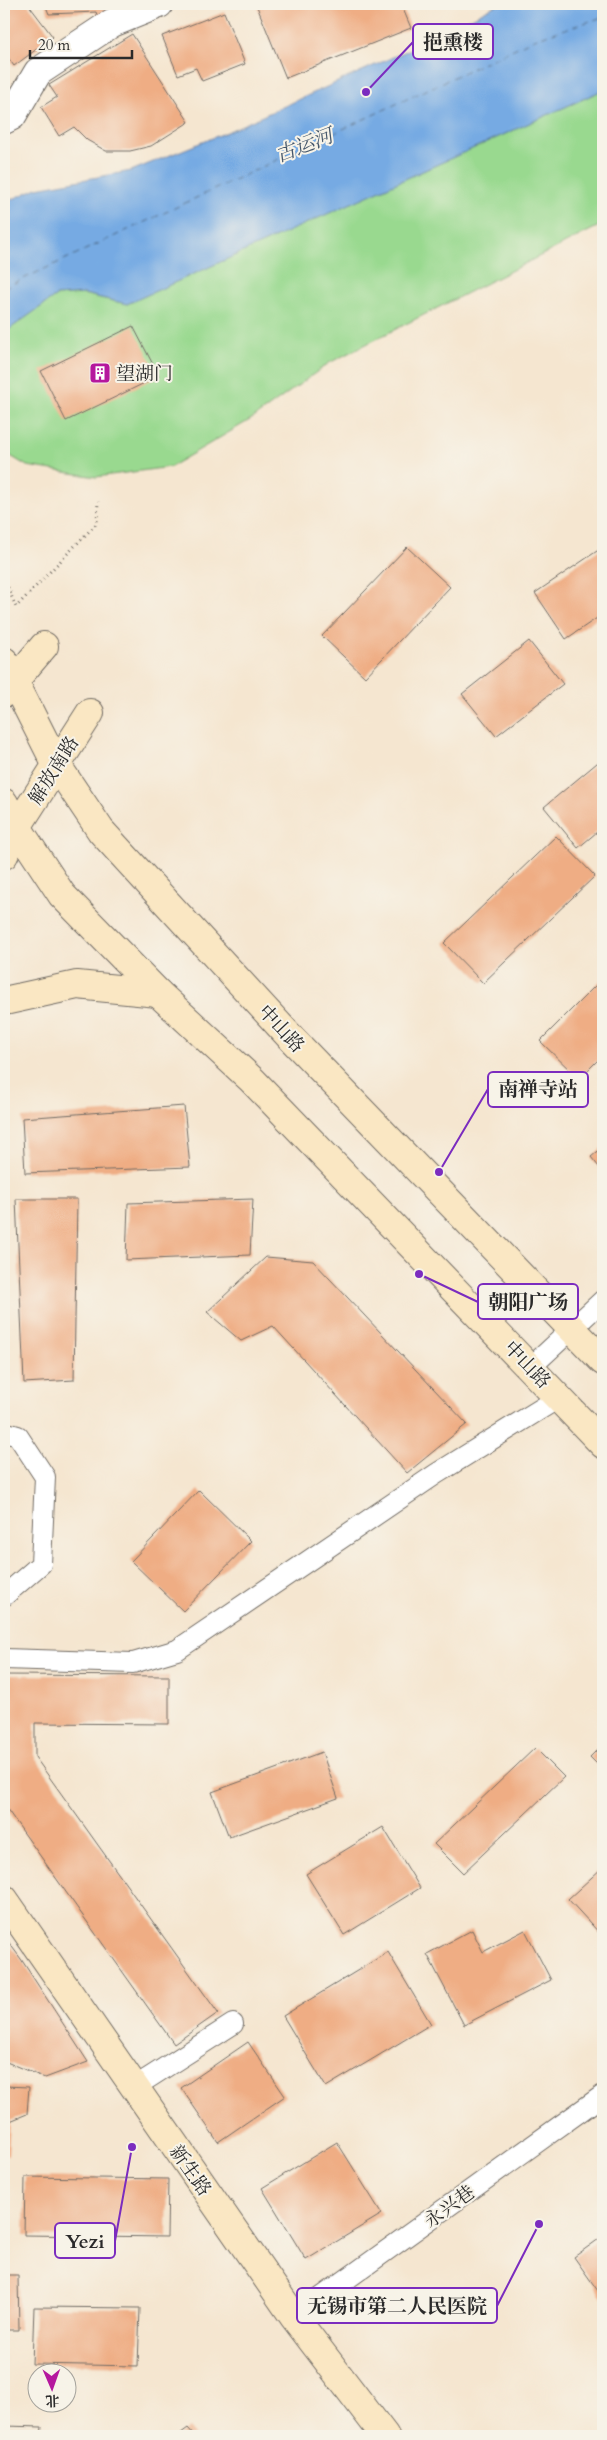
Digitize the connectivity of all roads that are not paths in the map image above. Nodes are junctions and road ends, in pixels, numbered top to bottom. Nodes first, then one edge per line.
1 (159, 4) edge
2 (4, 120) edge
3 (44, 646) dead end
4 (7, 678) edge
5 (90, 712) dead end
6 (56, 764) junction
7 (4, 803) edge
8 (17, 827) junction
9 (4, 854) edge
10 (158, 992) junction
11 (4, 1000) edge
12 (603, 1300) edge
13 (572, 1329) junction
14 (603, 1361) edge
15 (531, 1367) junction
16 (560, 1397) junction
17 (4, 1432) edge
18 (603, 1444) edge
19 (4, 1596) edge
20 (4, 1659) edge
21 (4, 1899) edge
22 (233, 2024) dead end
23 (133, 2088) junction
24 (603, 2095) edge
25 (294, 2317) junction
26 (385, 2436) edge

1 - 2 street
3 - 4 main road
4 - 6 main road, 中山路
5 - 6 main road, 解放南路
6 - 8 main road, 解放南路
6 - 13 main road, 中山路
7 - 8 main road, 中山路
8 - 9 main road, 解放南路
8 - 10 main road, 中山路
10 - 11 main road
10 - 15 main road, 中山路
12 - 13 lane
13 - 14 main road, 中山路
13 - 15 lane
15 - 16 main road, 中山路
16 - 18 main road, 中山路
16 - 20 lane
17 - 19 lane
21 - 23 main road, 新生路
22 - 23 lane
23 - 25 main road, 新生路
24 - 25 lane, 永兴巷
25 - 26 main road, 新生路

